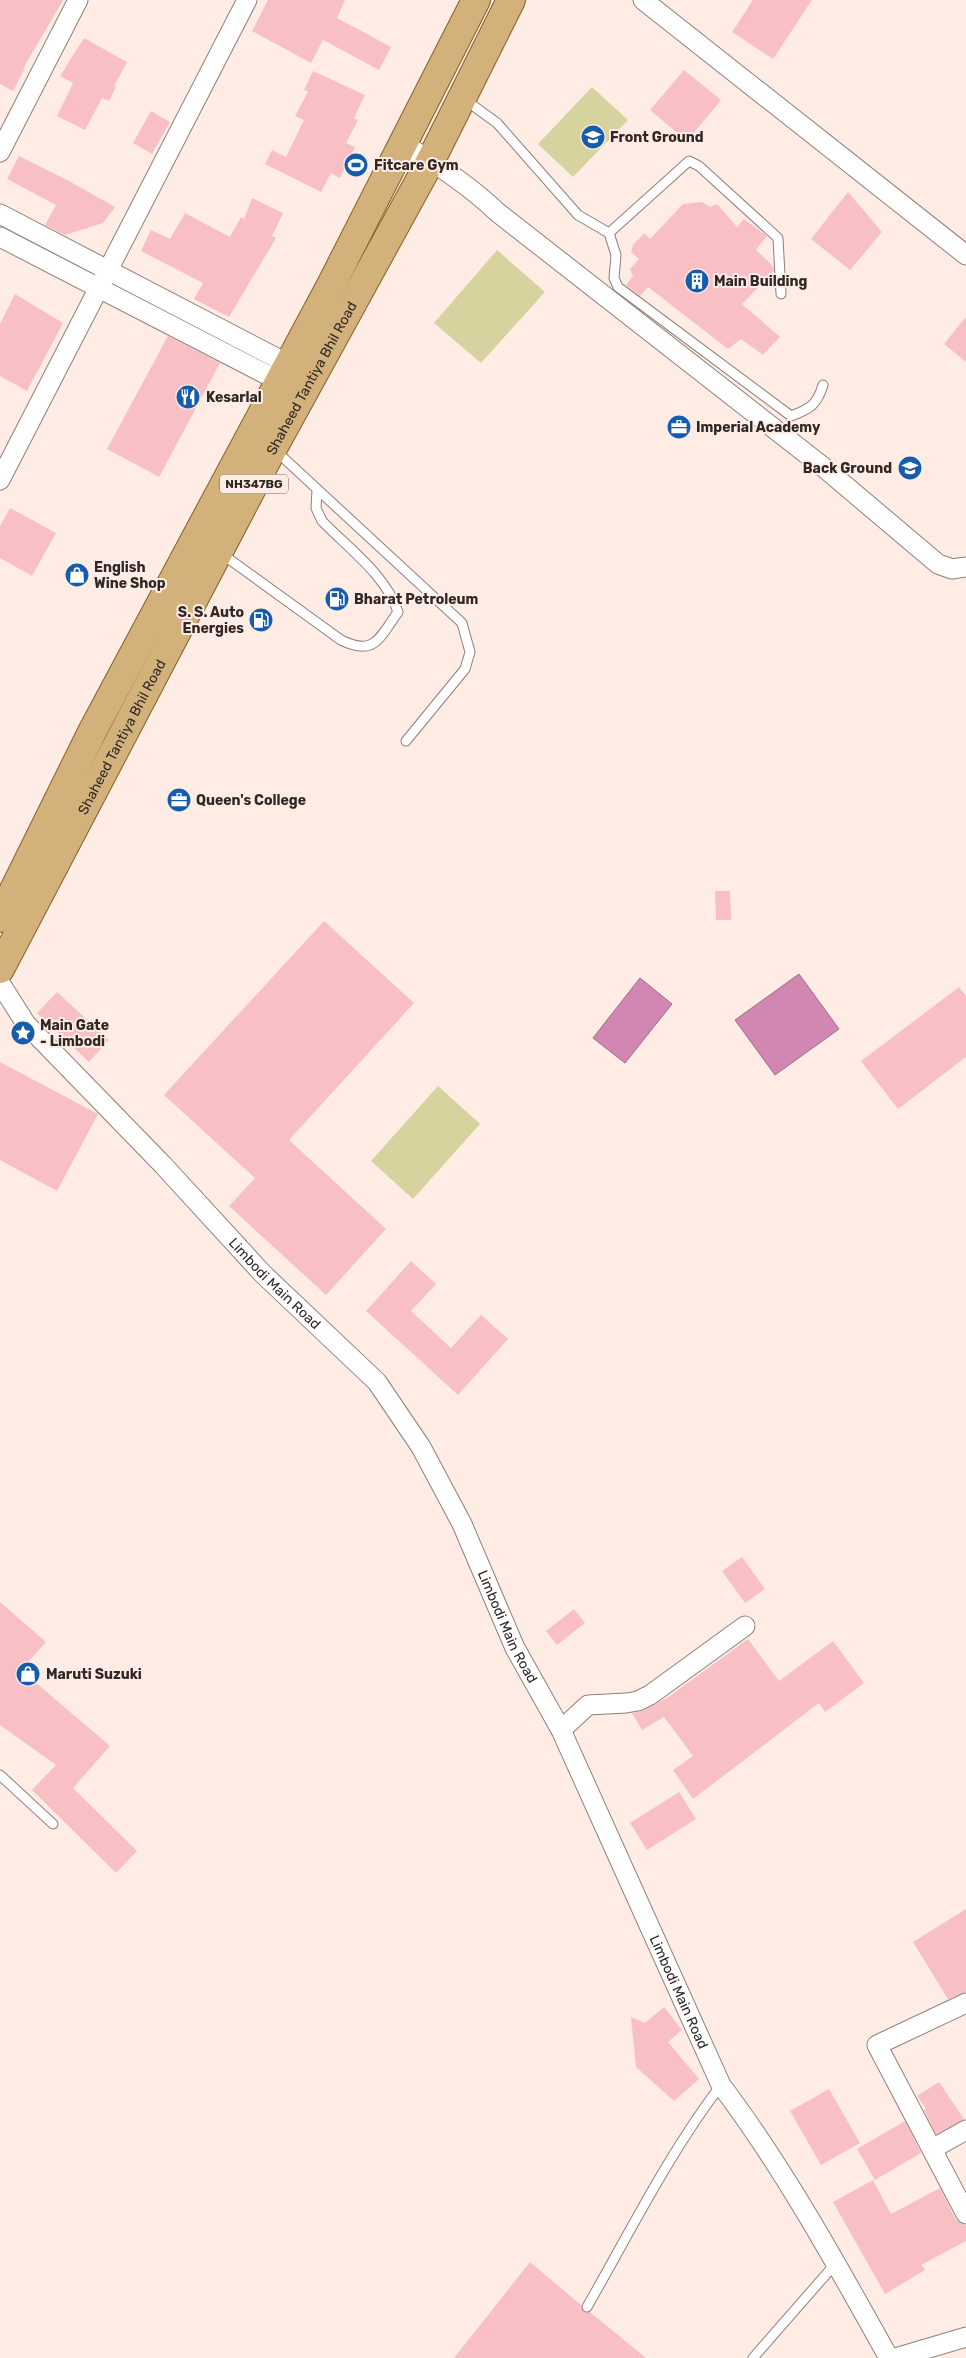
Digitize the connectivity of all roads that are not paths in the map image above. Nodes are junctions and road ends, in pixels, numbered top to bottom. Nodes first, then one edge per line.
1 (78, 0) edge
2 (247, 0) edge
3 (476, 0) edge
4 (511, 0) edge
5 (643, 0) edge
6 (463, 99) junction
7 (403, 144) junction
8 (0, 152) edge
9 (431, 160) junction
10 (0, 214) edge
11 (609, 233) junction
12 (0, 237) edge
13 (966, 255) edge
14 (108, 270) junction
15 (99, 288) junction
16 (781, 294) dead end
17 (284, 373) junction
18 (823, 385) dead end
19 (275, 417) junction
20 (273, 448) junction
21 (0, 480) edge
22 (317, 490) junction
23 (220, 552) junction
24 (966, 567) edge
25 (406, 742) dead end
26 (0, 918) edge
27 (0, 969) edge
28 (0, 983) edge
29 (745, 1626) dead end
30 (561, 1730) junction
31 (0, 1775) edge
32 (53, 1824) dead end
33 (966, 2003) edge
34 (721, 2085) junction
35 (966, 2130) edge
36 (932, 2149) junction
37 (966, 2214) edge
38 (837, 2263) junction
39 (587, 2307) dead end
40 (966, 2338) edge
41 (753, 2358) edge
42 (889, 2358) edge
43 (895, 2358) edge

1 - 8 street
2 - 14 street
3 - 7 main road, Shaheed Tantiya Bhil Road / NH347BG
4 - 6 main road, Shaheed Tantiya Bhil Road / NH347BG
5 - 13 street
6 - 9 main road, Shaheed Tantiya Bhil Road / NH347BG
6 - 11 lane
7 - 9 street
7 - 17 main road, Shaheed Tantiya Bhil Road / NH347BG
9 - 19 main road, Shaheed Tantiya Bhil Road / NH347BG
9 - 24 street
10 - 14 street
11 - 16 lane
11 - 18 lane
12 - 15 street
14 - 15 street
14 - 17 street
15 - 17 street
15 - 21 street
17 - 19 main road, Shaheed Tantiya Bhil Road / NH347BG
19 - 20 main road, Shaheed Tantiya Bhil Road / NH347BG
19 - 26 main road, Shaheed Tantiya Bhil Road / NH347BG
20 - 22 lane
20 - 23 main road, Shaheed Tantiya Bhil Road / NH347BG
22 - 23 lane
22 - 25 lane
23 - 27 main road, Shaheed Tantiya Bhil Road / NH347BG
28 - 30 street, Limbodi Main Road
29 - 30 street
30 - 34 street, Limbodi Main Road
31 - 32 lane
33 - 36 street
34 - 38 street, Limbodi Main Road
34 - 39 lane
35 - 36 street
36 - 37 street
38 - 41 lane
38 - 42 street, Limbodi Main Road
40 - 43 street

